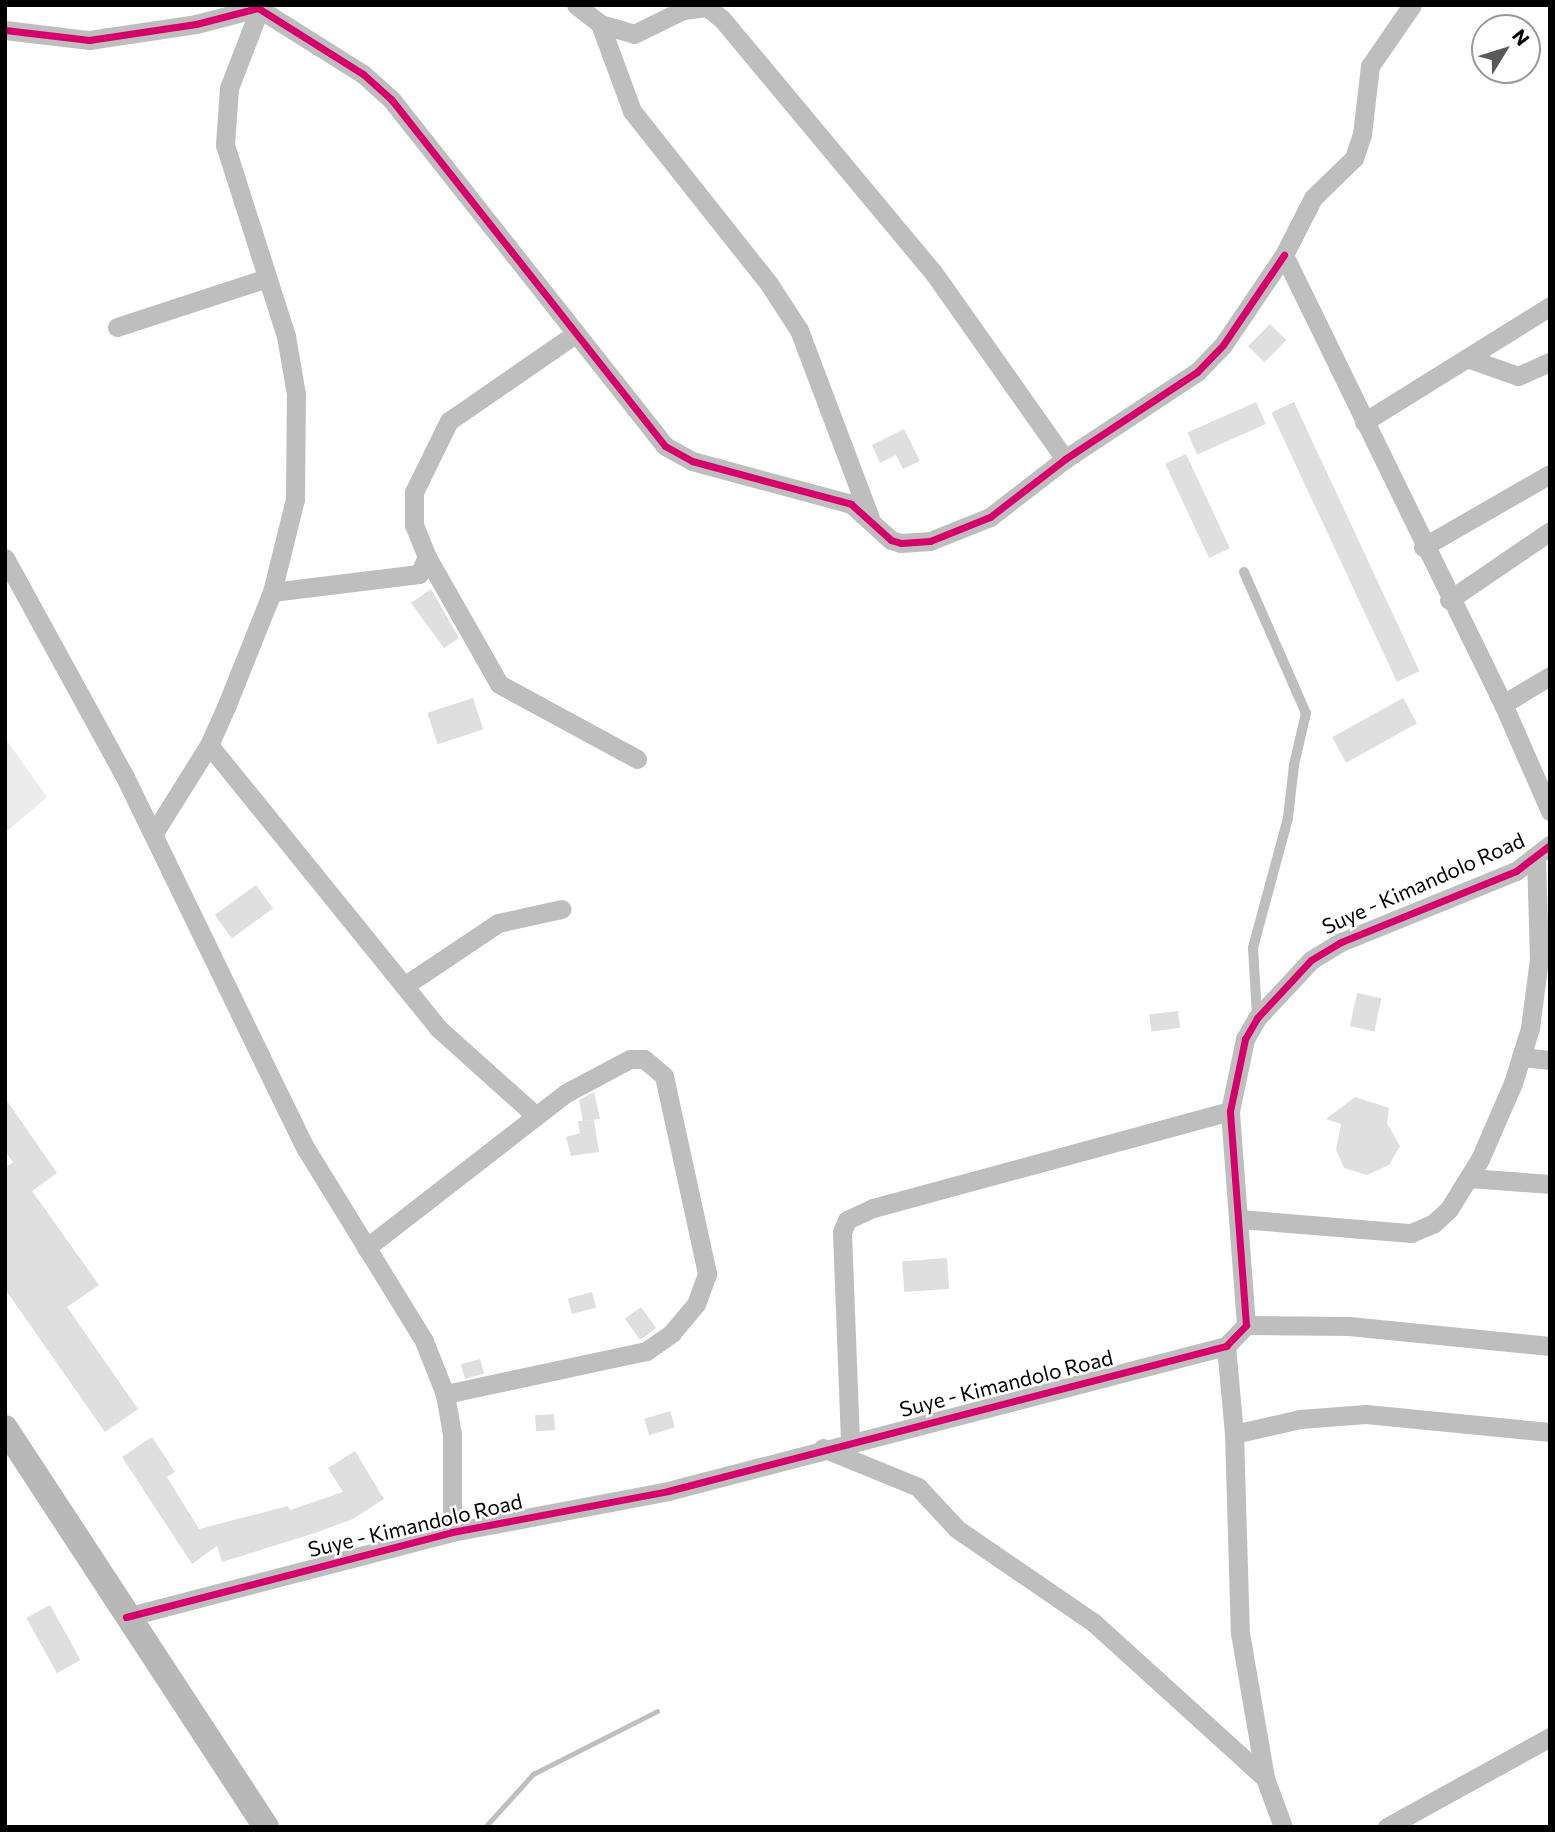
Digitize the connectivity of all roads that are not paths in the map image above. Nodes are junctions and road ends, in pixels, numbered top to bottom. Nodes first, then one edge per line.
1 (576, 5) edge
2 (1412, 5) edge
3 (259, 7) edge
4 (600, 24) junction
5 (5, 30) edge
6 (1284, 255) junction
7 (267, 278) junction
8 (1550, 306) edge
9 (117, 327) dead end
10 (575, 334) junction
11 (1467, 358) junction
12 (1550, 362) edge
13 (1364, 422) junction
14 (1065, 459) junction
15 (1550, 474) edge
16 (871, 520) junction
17 (1550, 531) edge
18 (1423, 547) junction
19 (427, 557) junction
20 (5, 558) edge
21 (1244, 572) dead end
22 (272, 592) junction
23 (1449, 600) junction
24 (1550, 676) edge
25 (1503, 704) junction
26 (209, 745) junction
27 (638, 759) dead end
28 (1550, 811) edge
29 (153, 833) junction
30 (1543, 852) edge
31 (1545, 907) edge
32 (561, 909) dead end
33 (404, 986) junction
34 (1544, 989) edge
35 (1257, 1018) junction
36 (1521, 1057) junction
37 (1550, 1060) edge
38 (1230, 1111) junction
39 (536, 1116) junction
40 (1469, 1178) junction
41 (1550, 1184) edge
42 (1240, 1219) junction
43 (366, 1248) junction
44 (1246, 1325) junction
45 (1226, 1346) junction
46 (1550, 1346) edge
47 (445, 1394) junction
48 (5, 1428) edge
49 (1550, 1432) edge
50 (1234, 1434) junction
51 (850, 1441) junction
52 (823, 1448) junction
53 (452, 1532) junction
54 (126, 1617) junction
55 (1550, 1737) edge
56 (1265, 1778) junction
57 (266, 1827) edge
58 (1283, 1827) edge
59 (1387, 1827) edge

1 - 4 street
2 - 6 street
3 - 5 street
3 - 7 street
3 - 10 street
4 - 14 street
4 - 16 street
6 - 13 street
6 - 14 street
7 - 9 street
7 - 22 street
8 - 11 street
10 - 16 street
10 - 19 street
11 - 12 street
11 - 13 street
13 - 18 street
14 - 16 street
15 - 18 street
17 - 23 street
18 - 23 street
19 - 22 street
19 - 27 street
20 - 29 street
21 - 35 lane
22 - 26 street
23 - 25 street
24 - 25 street
25 - 28 street
26 - 29 street
26 - 33 street
29 - 43 street
30 - 31 street
30 - 35 street, Suye - Kimandolo Road
31 - 34 street
32 - 33 street
33 - 39 street
34 - 36 street
35 - 38 street, Suye - Kimandolo Road
36 - 37 street
36 - 40 street
38 - 42 street, Suye - Kimandolo Road
38 - 51 street
39 - 43 street
39 - 47 street
40 - 41 street
40 - 42 street
42 - 44 street, Suye - Kimandolo Road
43 - 47 street
44 - 45 street
44 - 46 street
45 - 50 street
45 - 51 street, Suye - Kimandolo Road
47 - 53 street
48 - 54 main road
49 - 50 street
50 - 56 street
51 - 52 street, Suye - Kimandolo Road
52 - 53 street, Suye - Kimandolo Road
52 - 56 street
53 - 54 street, Suye - Kimandolo Road
54 - 57 main road
55 - 59 street
56 - 58 street

